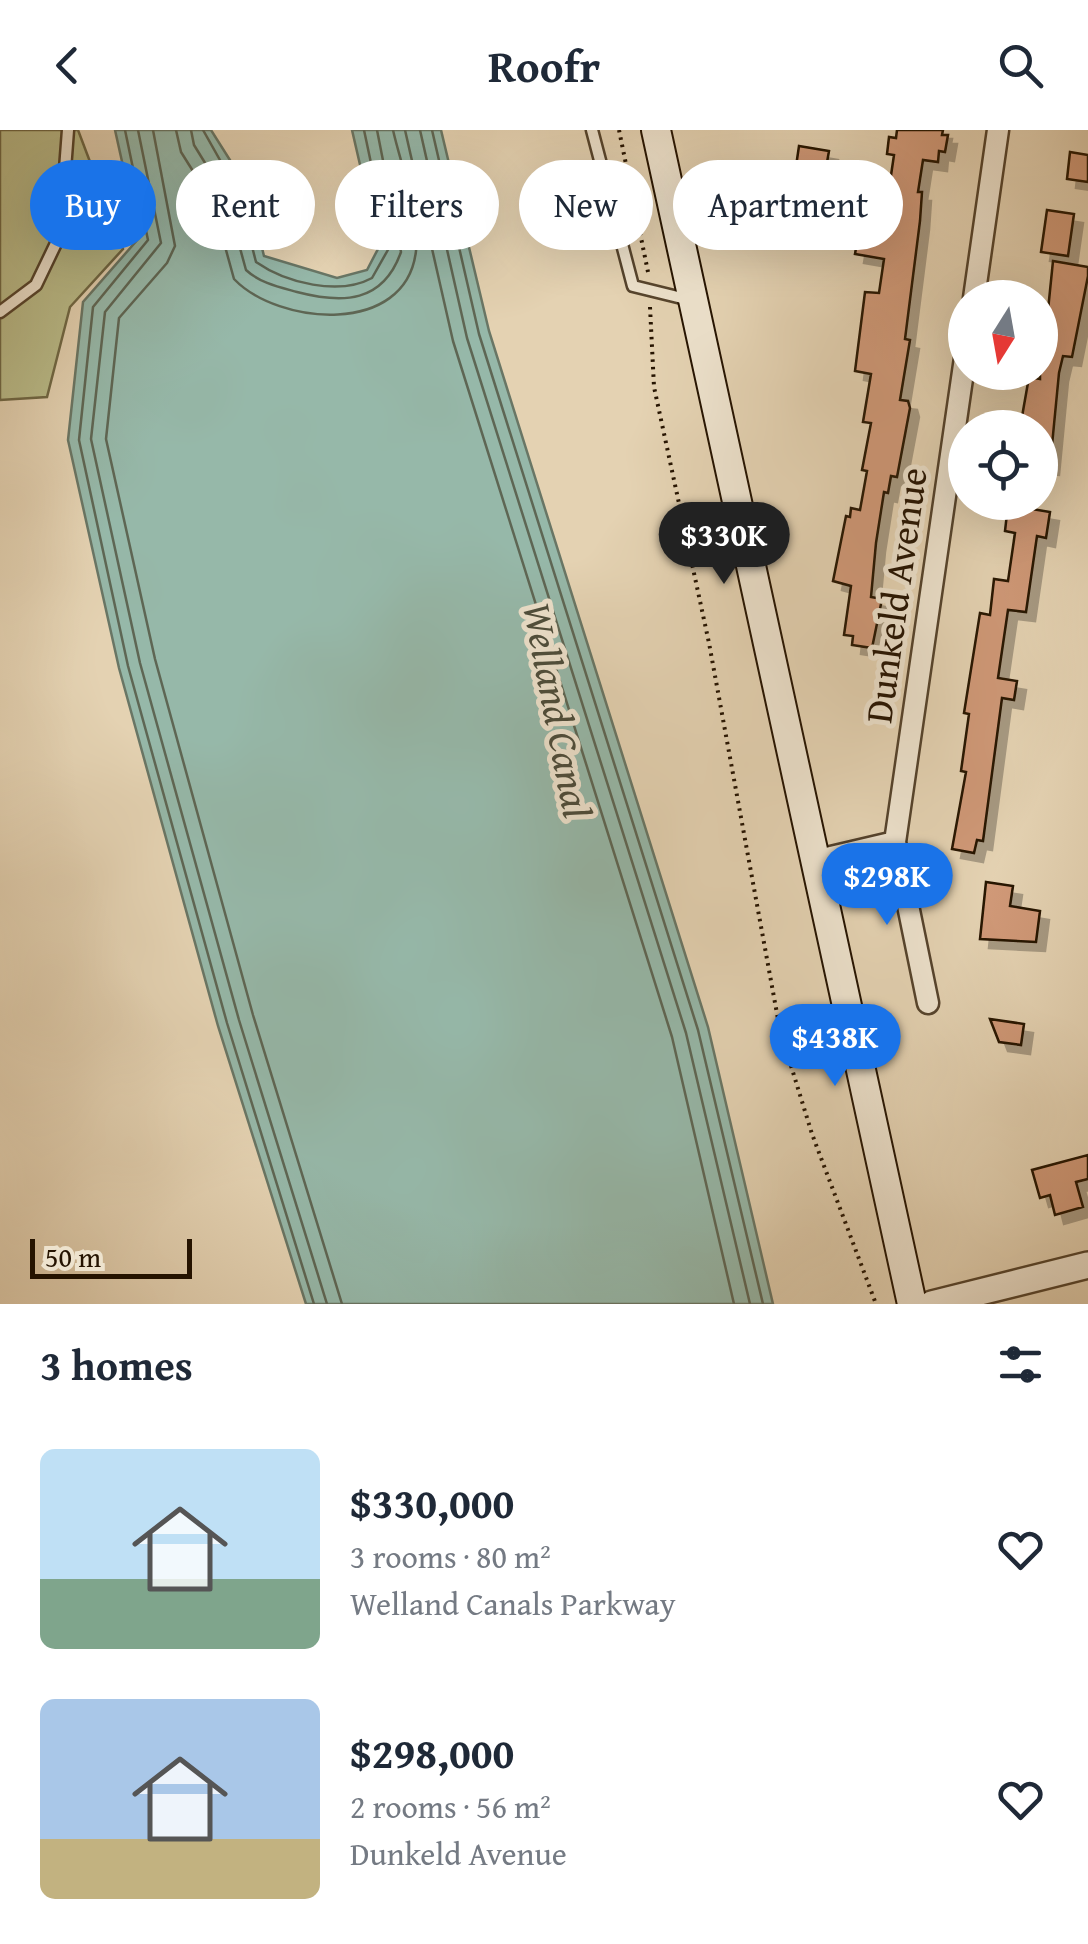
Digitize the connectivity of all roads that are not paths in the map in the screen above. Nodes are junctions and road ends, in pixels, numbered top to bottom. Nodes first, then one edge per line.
1 (68, 130) edge
2 (592, 130) edge
3 (656, 130) edge
4 (998, 130) edge
5 (977, 280) edge
6 (691, 300) junction
7 (0, 312) edge
8 (960, 390) edge
9 (895, 842) junction
10 (814, 862) junction
11 (928, 1004) dead end
12 (1088, 1265) edge
13 (912, 1304) edge
14 (932, 1304) edge

1 - 7 lane
2 - 6 lane
3 - 6 main road
4 - 5 street
6 - 10 main road
8 - 9 street, Dunkeld Avenue
9 - 10 street
9 - 11 street, Dunkeld Avenue
10 - 13 main road
12 - 14 street

